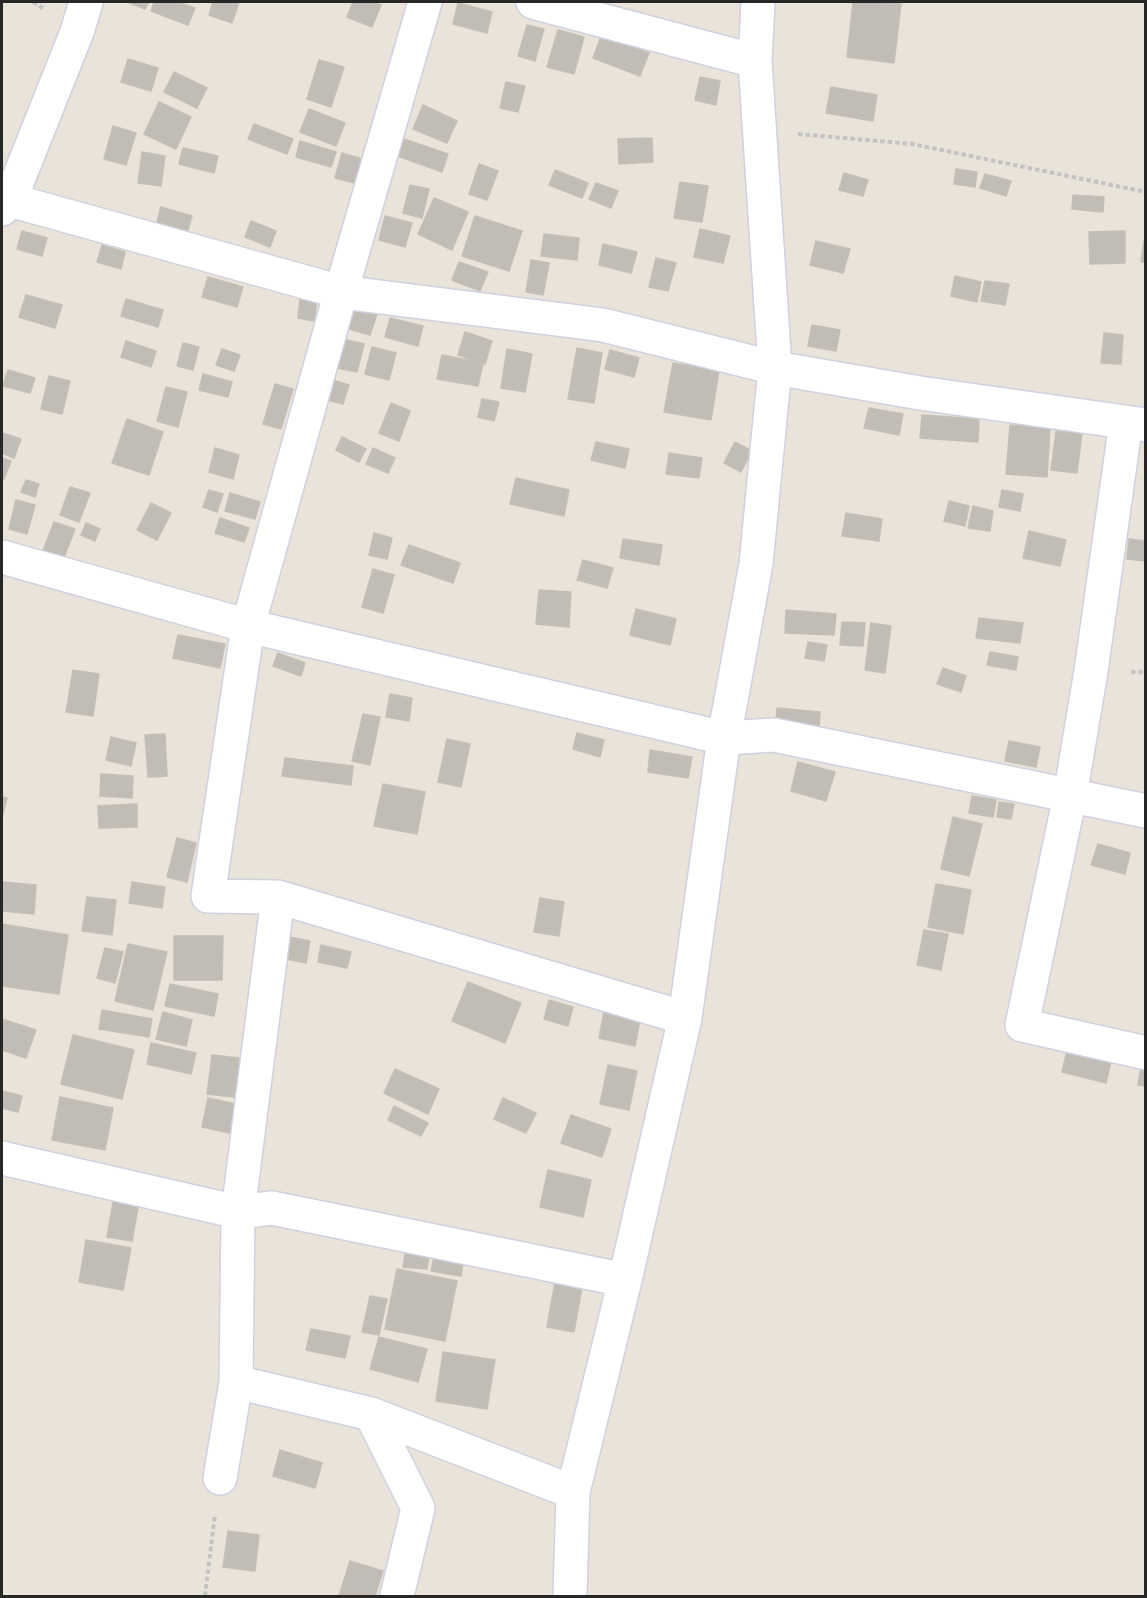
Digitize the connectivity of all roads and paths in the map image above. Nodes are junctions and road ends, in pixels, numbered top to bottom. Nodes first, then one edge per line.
1 (86, 2) edge
2 (425, 2) edge
3 (533, 2) edge
4 (758, 2) edge
5 (755, 61) junction
6 (759, 130) junction
7 (1146, 192) edge
8 (6, 204) edge
9 (340, 292) junction
10 (775, 368) junction
11 (1136, 424) edge
12 (2, 557) edge
13 (248, 626) junction
14 (724, 738) junction
15 (1070, 796) junction
16 (1146, 811) edge
17 (278, 897) junction
18 (685, 1018) junction
19 (1146, 1053) edge
20 (2, 1158) edge
21 (238, 1212) junction
22 (626, 1280) junction
23 (236, 1382) junction
24 (370, 1414) junction
25 (220, 1478) joint
26 (573, 1492) junction
27 (205, 1596) edge
28 (397, 1596) edge
29 (570, 1596) edge

1 - 8 street
2 - 9 street
3 - 5 street
4 - 5 street
5 - 6 street
6 - 7 path
6 - 10 street
8 - 9 street
9 - 10 street
9 - 13 street
10 - 11 street
10 - 14 street
11 - 15 street
12 - 13 street
13 - 14 street
13 - 17 street
14 - 15 street
14 - 18 street
15 - 16 street
15 - 19 street
17 - 18 street
17 - 21 street
18 - 22 street
20 - 21 street
21 - 22 street
21 - 23 street
22 - 26 street
23 - 24 street
23 - 25 street
24 - 26 street
24 - 28 street
25 - 27 path
26 - 29 street

